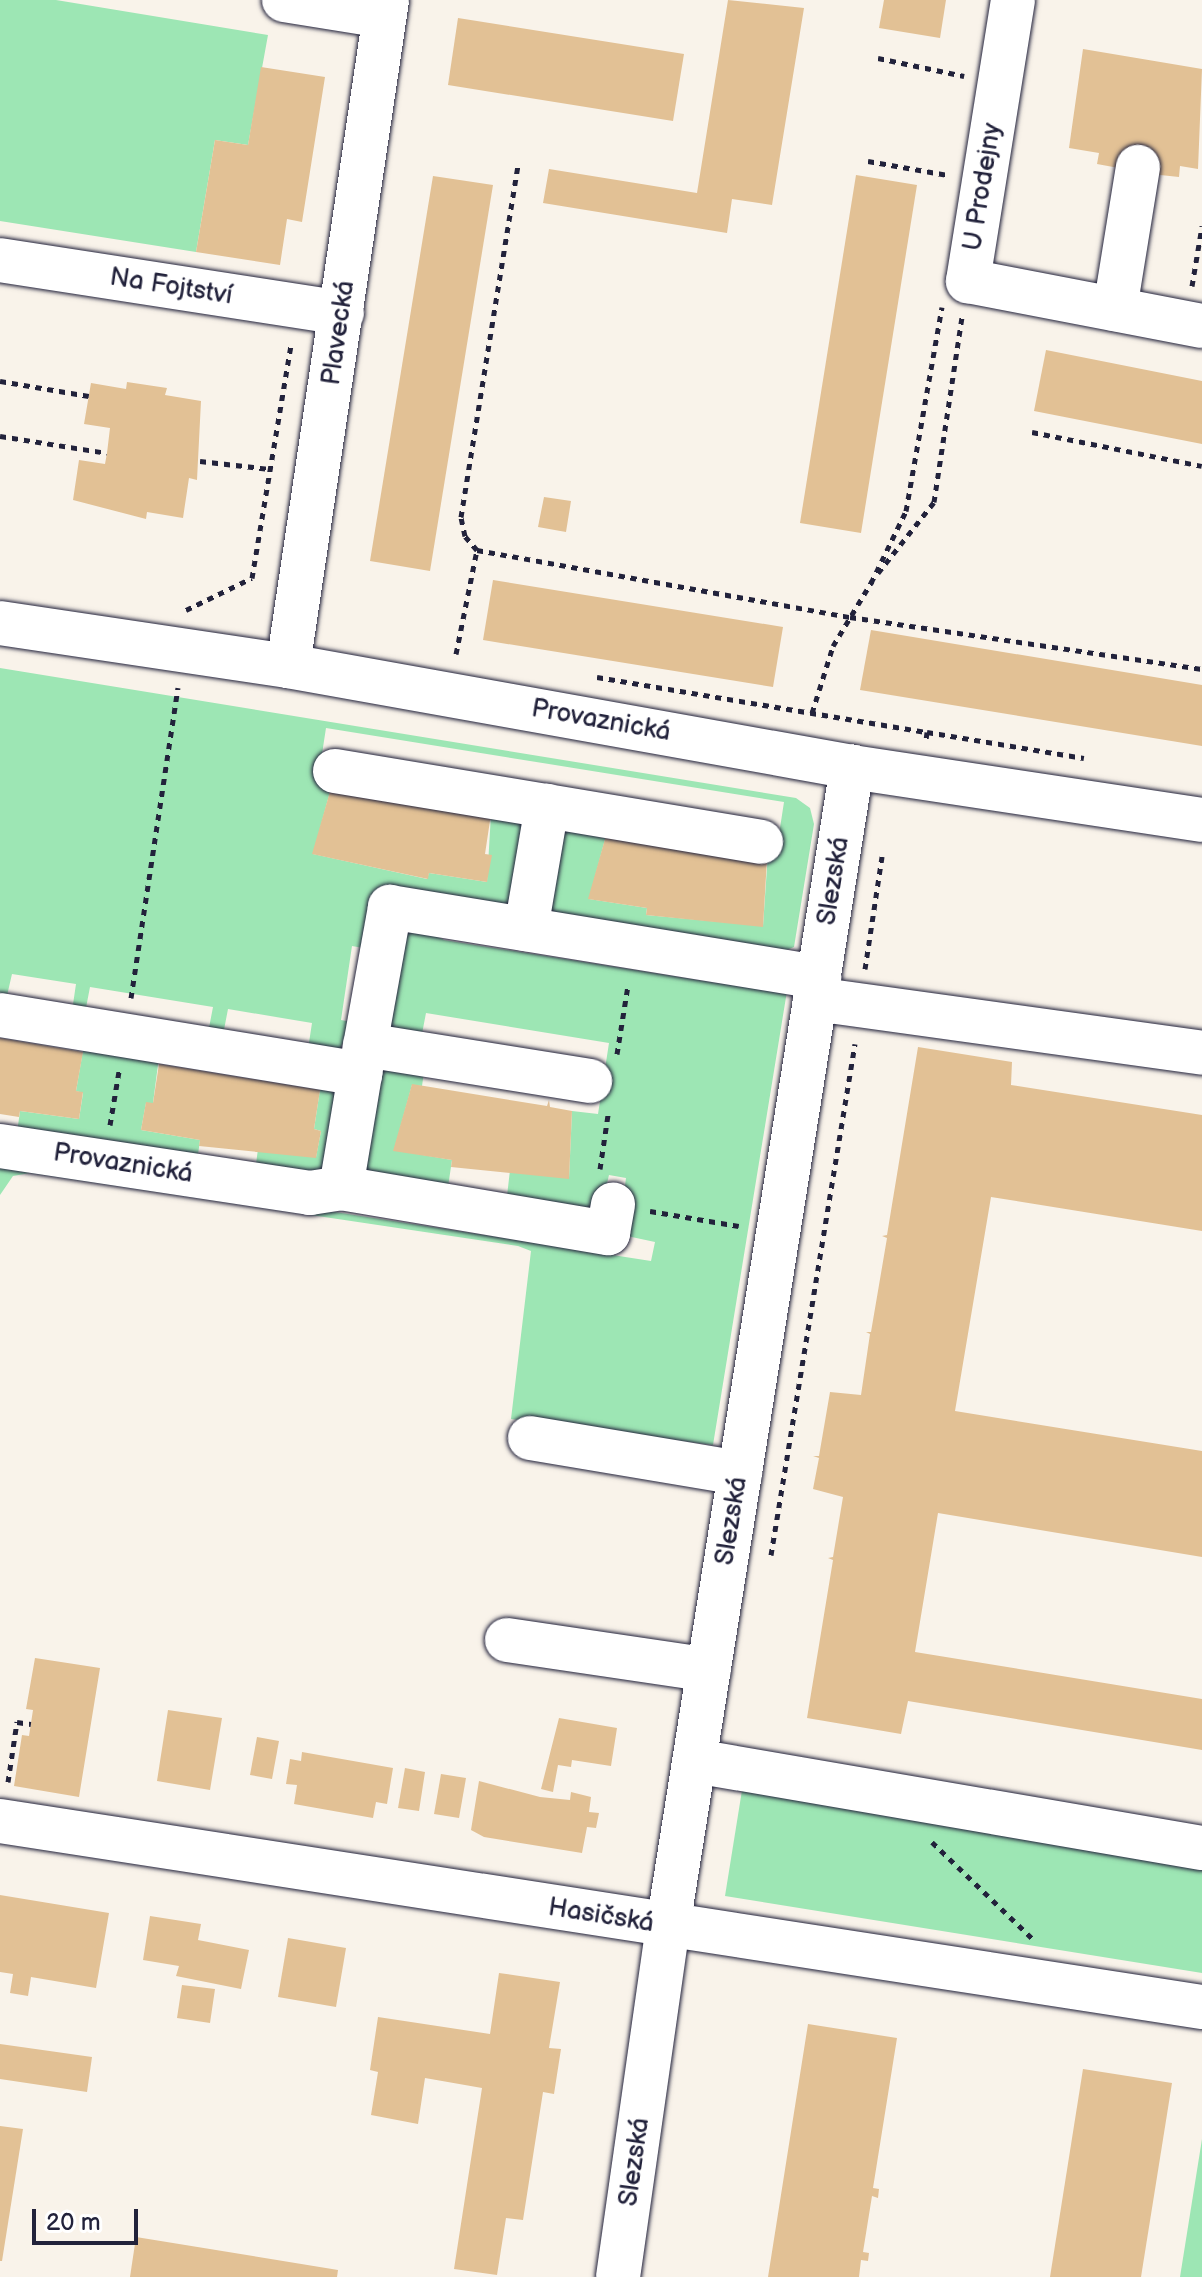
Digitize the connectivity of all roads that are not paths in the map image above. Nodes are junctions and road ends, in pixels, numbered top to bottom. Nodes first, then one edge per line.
1 (284, 0) edge
2 (1013, 0) edge
3 (386, 8) edge
4 (1138, 167) dead end
5 (0, 260) edge
6 (1115, 309) junction
7 (342, 313) junction
8 (1194, 324) edge
9 (0, 623) edge
10 (288, 666) junction
11 (852, 767) junction
12 (335, 771) dead end
13 (547, 806) junction
14 (1202, 820) edge
15 (761, 842) dead end
16 (526, 929) junction
17 (817, 988) junction
18 (0, 1015) edge
19 (1202, 1053) edge
20 (363, 1059) junction
21 (590, 1081) dead end
22 (0, 1146) edge
23 (341, 1188) junction
24 (613, 1204) dead end
25 (530, 1438) dead end
26 (740, 1473) junction
27 (507, 1640) dead end
28 (709, 1670) junction
29 (695, 1761) junction
30 (3, 1807) edge
31 (1202, 1848) edge
32 (668, 1926) junction
33 (1202, 2007) edge
34 (618, 2277) edge

1 - 3 street
2 - 6 street, U Prodejny
3 - 7 street, Plavecká
4 - 6 street
5 - 7 street, Na Fojtství
6 - 8 street, U Prodejny
7 - 10 street, Plavecká
9 - 10 street, Provaznická
10 - 11 street, Provaznická
11 - 14 street, Provaznická
11 - 17 street, Slezská
12 - 13 street
13 - 15 street
13 - 16 street
16 - 17 street
16 - 20 street
17 - 19 street
17 - 26 street, Slezská
18 - 20 street
20 - 21 street
20 - 23 street
22 - 23 street, Provaznická
23 - 24 street, Provaznická
25 - 26 street
26 - 28 street, Slezská
27 - 28 street
28 - 29 street, Slezská
29 - 31 street
29 - 32 street, Slezská
30 - 32 street, Hasičská
32 - 33 street, Hasičská
32 - 34 street, Slezská

